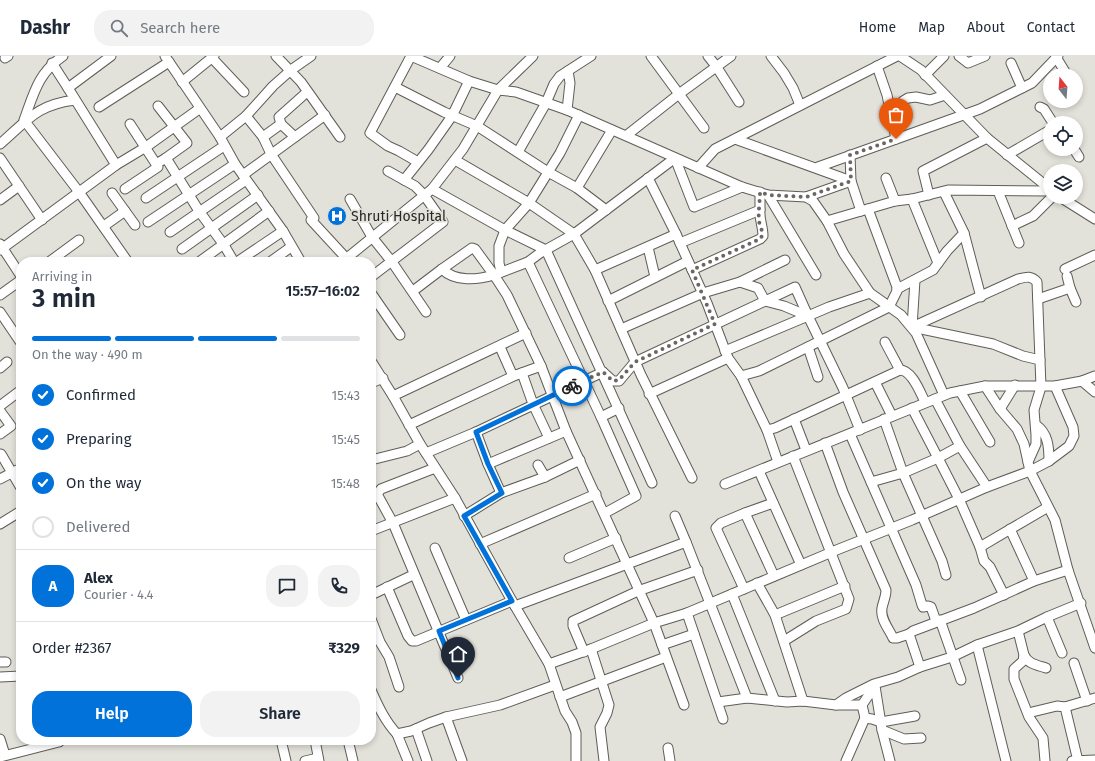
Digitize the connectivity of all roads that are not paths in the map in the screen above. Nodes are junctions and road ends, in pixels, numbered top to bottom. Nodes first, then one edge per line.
1 (112, 56) edge
2 (276, 56) edge
3 (311, 56) edge
4 (411, 56) edge
5 (450, 56) edge
6 (591, 56) edge
7 (651, 56) edge
8 (708, 56) edge
9 (731, 56) edge
10 (771, 56) edge
11 (897, 56) edge
12 (900, 56) edge
13 (944, 56) edge
14 (959, 56) edge
15 (985, 56) edge
16 (213, 57) edge
17 (530, 57) edge
18 (1057, 57) edge
19 (58, 58) edge
20 (167, 59) edge
21 (1011, 63) dead end
22 (716, 66) junction
23 (877, 66) junction
24 (440, 68) junction
25 (1063, 68) edge
26 (291, 70) junction
27 (568, 71) junction
28 (925, 75) junction
29 (469, 80) junction
30 (182, 82) junction
31 (395, 87) junction
32 (68, 88) junction
33 (1022, 88) junction
34 (498, 90) junction
35 (244, 92) dead end
36 (307, 92) junction
37 (679, 94) junction
38 (945, 95) junction
39 (75, 100) junction
40 (739, 102) dead end
41 (546, 103) junction
42 (800, 105) junction
43 (158, 106) dead end
44 (99, 107) dead end
45 (1040, 107) dead end
46 (199, 109) junction
47 (567, 110) junction
48 (325, 115) junction
49 (579, 115) junction
50 (891, 115) junction
51 (963, 115) junction
52 (246, 116) junction
53 (452, 116) junction
54 (1048, 116) edge
55 (24, 120) junction
56 (130, 124) dead end
57 (281, 124) junction
58 (477, 126) junction
59 (175, 127) junction
60 (704, 128) dead end
61 (612, 130) junction
62 (1043, 134) edge
63 (627, 135) junction
64 (263, 137) junction
65 (295, 137) junction
66 (340, 137) dead end
67 (987, 138) junction
68 (735, 139) junction
69 (896, 139) junction
70 (222, 142) junction
71 (0, 144) edge
72 (146, 148) junction
73 (518, 152) junction
74 (271, 154) junction
75 (850, 155) junction
76 (1007, 155) junction
77 (0, 158) edge
78 (166, 158) junction
79 (675, 158) junction
80 (454, 160) junction
81 (418, 162) junction
82 (156, 164) junction
83 (235, 164) junction
84 (116, 165) junction
85 (818, 167) junction
86 (698, 168) junction
87 (388, 171) dead end
88 (548, 172) junction
89 (178, 177) junction
90 (245, 177) junction
91 (648, 178) junction
92 (886, 178) dead end
93 (404, 180) junction
94 (851, 181) junction
95 (1043, 184) edge
96 (19, 186) junction
97 (742, 186) junction
98 (432, 188) junction
99 (577, 188) junction
100 (125, 189) dead end
101 (998, 190) junction
102 (1043, 190) edge
103 (79, 192) junction
104 (944, 192) junction
105 (112, 193) dead end
106 (764, 193) junction
107 (258, 194) junction
108 (189, 195) junction
109 (424, 195) junction
110 (929, 195) junction
111 (806, 197) junction
112 (146, 198) dead end
113 (350, 199) dead end
114 (912, 199) junction
115 (0, 200) edge
116 (895, 201) junction
117 (529, 203) junction
118 (1045, 204) edge
119 (1071, 204) edge
120 (606, 210) junction
121 (760, 210) junction
122 (865, 210) junction
123 (125, 211) junction
124 (199, 211) junction
125 (269, 211) junction
126 (1095, 219) edge
127 (42, 220) junction
128 (827, 221) junction
129 (148, 222) dead end
130 (135, 225) dead end
131 (104, 226) junction
132 (1012, 226) junction
133 (212, 228) junction
134 (505, 230) junction
135 (283, 231) junction
136 (170, 232) dead end
137 (964, 233) junction
138 (574, 234) junction
139 (676, 234) junction
140 (372, 236) junction
141 (79, 240) dead end
142 (680, 243) junction
143 (1019, 243) dead end
144 (224, 245) junction
145 (1, 247) edge
146 (291, 247) junction
147 (648, 247) junction
148 (182, 249) dead end
149 (546, 250) junction
150 (1095, 256) edge
151 (56, 257) edge
152 (125, 257) edge
153 (206, 257) edge
154 (232, 257) edge
155 (244, 257) edge
156 (277, 257) edge
157 (297, 257) edge
158 (342, 257) edge
159 (348, 257) edge
160 (785, 260) dead end
161 (688, 261) junction
162 (392, 262) junction
163 (528, 262) junction
164 (938, 263) junction
165 (16, 269) edge
166 (442, 269) junction
167 (595, 270) junction
168 (692, 270) junction
169 (376, 273) edge
170 (498, 273) junction
171 (758, 273) junction
172 (816, 275) dead end
173 (655, 277) junction
174 (915, 280) junction
175 (740, 282) junction
176 (16, 284) edge
177 (758, 288) junction
178 (1070, 288) junction
179 (897, 289) junction
180 (413, 291) junction
181 (703, 293) junction
182 (870, 293) junction
183 (0, 295) edge
184 (980, 297) junction
185 (376, 299) edge
186 (1038, 299) junction
187 (608, 301) junction
188 (765, 301) junction
189 (1076, 302) dead end
190 (889, 306) junction
191 (0, 312) edge
192 (426, 312) dead end
193 (808, 316) junction
194 (715, 324) junction
195 (912, 327) junction
196 (621, 330) junction
197 (526, 333) junction
198 (400, 334) dead end
199 (16, 336) edge
200 (820, 341) junction
201 (885, 342) dead end
202 (500, 347) junction
203 (808, 347) junction
204 (727, 355) junction
205 (1040, 360) junction
206 (635, 362) junction
207 (541, 366) junction
208 (376, 369) edge
209 (900, 370) junction
210 (603, 372) junction
211 (519, 374) junction
212 (741, 376) junction
213 (1095, 376) edge
214 (818, 377) dead end
215 (382, 378) junction
216 (376, 381) edge
217 (584, 381) junction
218 (1082, 381) junction
219 (875, 382) junction
220 (1015, 385) junction
221 (985, 386) junction
222 (1055, 386) junction
223 (1041, 387) junction
224 (960, 391) junction
225 (1095, 392) edge
226 (16, 394) edge
227 (649, 394) junction
228 (552, 395) junction
229 (944, 395) junction
230 (394, 396) junction
231 (846, 396) junction
232 (934, 399) junction
233 (925, 402) junction
234 (533, 404) junction
235 (0, 406) edge
236 (619, 408) junction
237 (912, 408) junction
238 (1000, 409) junction
239 (0, 411) edge
240 (601, 417) junction
241 (888, 418) junction
242 (794, 419) junction
243 (409, 425) junction
244 (1036, 425) junction
245 (767, 430) junction
246 (860, 430) junction
247 (566, 431) junction
248 (476, 432) junction
249 (0, 434) edge
250 (850, 434) junction
251 (549, 438) junction
252 (990, 442) dead end
253 (824, 443) junction
254 (420, 444) junction
255 (960, 446) junction
256 (806, 450) junction
257 (426, 453) junction
258 (1, 454) dead end
259 (793, 456) junction
260 (938, 458) junction
261 (376, 459) edge
262 (580, 460) junction
263 (1049, 461) junction
264 (778, 462) junction
265 (488, 464) junction
266 (538, 465) dead end
267 (1029, 466) junction
268 (435, 468) junction
269 (759, 470) junction
270 (16, 471) edge
271 (12, 473) junction
272 (903, 473) junction
273 (545, 477) junction
274 (692, 478) dead end
275 (0, 479) edge
276 (16, 480) edge
277 (871, 482) junction
278 (652, 483) dead end
279 (725, 484) dead end
280 (987, 487) junction
281 (502, 493) junction
282 (596, 494) junction
283 (455, 498) junction
284 (959, 499) junction
285 (773, 503) junction
286 (1048, 507) junction
287 (605, 513) junction
288 (745, 513) junction
289 (16, 514) edge
290 (464, 516) junction
291 (675, 516) dead end
292 (922, 516) junction
293 (393, 523) junction
294 (0, 524) edge
295 (892, 528) junction
296 (376, 529) edge
297 (1010, 529) junction
298 (616, 538) junction
299 (864, 539) junction
300 (686, 542) junction
301 (480, 544) junction
302 (980, 547) junction
303 (434, 548) dead end
304 (830, 552) junction
305 (569, 558) dead end
306 (627, 563) junction
307 (801, 565) junction
308 (698, 570) junction
309 (1068, 570) junction
310 (413, 575) junction
311 (946, 575) dead end
312 (774, 576) junction
313 (1034, 581) junction
314 (757, 583) junction
315 (845, 586) junction
316 (387, 587) junction
317 (744, 589) junction
318 (638, 591) junction
319 (376, 592) edge
320 (732, 594) junction
321 (1004, 595) junction
322 (710, 603) junction
323 (1081, 603) junction
324 (514, 604) junction
325 (687, 613) junction
326 (775, 615) junction
327 (1047, 617) junction
328 (466, 620) junction
329 (938, 621) junction
330 (654, 623) junction
331 (1091, 623) edge
332 (439, 631) junction
333 (1018, 631) junction
334 (376, 632) edge
335 (694, 634) junction
336 (909, 634) junction
337 (784, 641) junction
338 (977, 645) junction
339 (662, 646) junction
340 (1095, 648) edge
341 (587, 650) junction
342 (1062, 652) dead end
343 (1024, 655) junction
344 (952, 656) junction
345 (666, 657) junction
346 (1074, 663) dead end
347 (549, 664) junction
348 (920, 667) junction
349 (1046, 668) dead end
350 (16, 676) edge
351 (0, 677) edge
352 (458, 678) dead end
353 (962, 680) dead end
354 (602, 681) junction
355 (556, 685) junction
356 (399, 687) dead end
357 (875, 687) junction
358 (560, 697) junction
359 (747, 698) junction
360 (1091, 699) edge
361 (376, 700) edge
362 (775, 701) junction
363 (803, 701) junction
364 (718, 702) junction
365 (684, 705) dead end
366 (836, 705) junction
367 (862, 705) junction
368 (1064, 707) junction
369 (1028, 713) junction
370 (915, 716) dead end
371 (446, 717) junction
372 (864, 718) junction
373 (724, 719) dead end
374 (882, 726) junction
375 (416, 729) junction
376 (397, 734) junction
377 (921, 738) dead end
378 (0, 739) edge
379 (47, 745) edge
380 (282, 745) edge
381 (316, 745) edge
382 (349, 745) edge
383 (668, 748) dead end
384 (2, 756) edge
385 (319, 759) edge
386 (1095, 760) edge
387 (286, 761) edge
388 (305, 761) edge
389 (353, 761) edge
390 (408, 761) edge
391 (427, 761) edge
392 (462, 761) edge
393 (576, 761) edge
394 (604, 761) edge
395 (670, 761) edge
396 (846, 761) edge
397 (890, 761) edge
398 (1008, 761) edge
399 (1046, 761) edge
400 (1072, 761) edge
401 (1078, 761) edge

1 - 32 street
2 - 26 street
3 - 26 street
4 - 24 street
4 - 31 street
5 - 24 street
6 - 27 street
7 - 37 street
8 - 22 street
9 - 22 street
10 - 42 street
11 - 23 street
12 - 28 street
13 - 28 street
14 - 15 street
16 - 30 street
16 - 35 street
17 - 34 street
18 - 25 street
18 - 33 street
19 - 32 street
19 - 55 street
20 - 30 street
20 - 44 street
21 - 33 street
22 - 37 street
22 - 40 street
23 - 42 street
23 - 50 street
24 - 29 street
26 - 36 street
26 - 52 street
27 - 41 street
27 - 47 street
28 - 38 street
29 - 34 street
29 - 53 street
30 - 46 street
31 - 53 street
31 - 81 street
32 - 39 street
33 - 51 street
34 - 41 street
34 - 58 street
36 - 48 street
36 - 57 street
37 - 60 street
37 - 63 street
38 - 50 street
38 - 51 street
39 - 55 street
39 - 84 street
41 - 47 street
41 - 73 street
42 - 68 street
43 - 59 street
45 - 54 street
46 - 59 street
46 - 70 street
47 - 49 street
48 - 65 street
48 - 66 street
49 - 61 street
49 - 88 street
50 - 69 street
51 - 67 street
51 - 69 street
52 - 64 street
52 - 70 street
53 - 58 street
53 - 81 street
55 - 71 street
55 - 103 street
56 - 72 street
57 - 64 street
57 - 65 street
58 - 73 street
58 - 80 street
59 - 72 street
59 - 78 street
61 - 63 street
61 - 99 street
62 - 76 street
63 - 79 street
64 - 74 street
65 - 74 street
67 - 76 street
67 - 110 street
68 - 85 street
68 - 86 street
69 - 75 street
70 - 83 street
70 - 89 street
72 - 82 street
72 - 84 street
73 - 88 street
74 - 90 street
74 - 158 street
75 - 85 street
75 - 94 street
76 - 95 street
77 - 96 street
78 - 82 street
78 - 89 street
79 - 86 street
79 - 91 street
79 - 97 street
80 - 98 street
80 - 117 street
81 - 93 street
82 - 100 street
83 - 90 street
83 - 108 street
84 - 103 street
85 - 94 street
86 - 97 street
87 - 93 street
88 - 99 street
88 - 117 street
89 - 108 street
89 - 112 street
90 - 107 street
90 - 124 street
91 - 120 street
91 - 139 street
92 - 116 street
93 - 109 street
94 - 111 street
94 - 122 street
96 - 115 street
96 - 127 street
97 - 106 street
98 - 109 street
98 - 134 street
99 - 120 street
101 - 102 street
101 - 104 street
101 - 132 street
103 - 127 street
103 - 131 street
104 - 110 street
104 - 137 street
105 - 123 street
106 - 111 street
106 - 121 street
106 - 172 street
107 - 125 street
107 - 133 street
108 - 124 street
108 - 129 street
109 - 140 street
109 - 162 street
110 - 114 street
111 - 128 street
113 - 140 street
114 - 116 street
114 - 164 street
116 - 122 street
117 - 134 street
117 - 138 street
118 - 132 street
119 - 126 street
120 - 138 street
121 - 142 street
121 - 168 street
122 - 128 street
122 - 179 street
123 - 130 street
123 - 131 street
124 - 133 street
124 - 136 street
125 - 135 street
125 - 144 street
127 - 145 street
128 - 182 street
131 - 152 street
132 - 143 street
133 - 144 street
133 - 148 street
134 - 149 street
134 - 170 street
135 - 146 street
135 - 155 street
137 - 164 street
137 - 184 street
138 - 149 street
138 - 167 street
139 - 142 street
139 - 147 street
140 - 159 street
140 - 162 street
141 - 151 street
142 - 161 street
144 - 153 street
144 - 154 street
145 - 165 street
146 - 156 street
146 - 157 street
147 - 167 street
147 - 173 street
149 - 163 street
149 - 210 street
150 - 178 street
160 - 171 street
161 - 168 street
161 - 173 street
162 - 169 street
162 - 180 street
163 - 170 street
163 - 217 street
164 - 174 street
166 - 170 street
166 - 170 street
166 - 180 street
167 - 187 street
168 - 181 street
170 - 197 street
171 - 175 street
171 - 177 street
173 - 187 street
174 - 179 street
174 - 195 street
175 - 177 street
175 - 181 street
176 - 183 street
177 - 188 street
178 - 186 street
178 - 189 street
179 - 190 street
180 - 192 street
181 - 194 street
181 - 196 street
182 - 190 street
182 - 193 street
184 - 186 street
184 - 195 street
185 - 198 street
186 - 205 street
187 - 196 street
188 - 193 street
188 - 193 street
188 - 194 street
190 - 195 street
190 - 200 street
191 - 199 street
193 - 200 street
193 - 204 street
194 - 204 street
194 - 206 street
195 - 205 street
195 - 229 street
196 - 206 street
197 - 202 street
197 - 207 street
200 - 203 street
200 - 231 street
201 - 209 street
202 - 211 street
202 - 230 street
203 - 212 street
203 - 214 street
204 - 212 street
204 - 227 street
205 - 223 street
206 - 210 street
206 - 227 street
207 - 211 street
207 - 228 street
208 - 215 street
209 - 219 street
209 - 233 street
210 - 217 street
210 - 236 street
211 - 234 street
211 - 243 street
212 - 245 street
213 - 218 street
215 - 216 street
215 - 230 street
217 - 228 street
217 - 240 street
218 - 222 street
218 - 225 street
219 - 231 street
219 - 241 street
220 - 221 street
220 - 223 street
220 - 238 street
221 - 224 street
221 - 238 street
222 - 223 street
222 - 263 street
223 - 244 street
224 - 229 street
224 - 252 street
226 - 235 street
227 - 274 street
228 - 234 street
228 - 247 street
229 - 232 street
230 - 243 street
231 - 242 street
231 - 246 street
232 - 233 street
232 - 255 street
233 - 237 street
234 - 248 street
234 - 251 street
236 - 240 street
236 - 278 street
237 - 241 street
237 - 260 street
238 - 267 street
239 - 249 street
240 - 287 street
241 - 246 street
241 - 272 street
242 - 245 street
242 - 256 street
243 - 254 street
244 - 263 street
244 - 267 street
245 - 264 street
246 - 250 street
247 - 251 street
247 - 262 street
248 - 257 street
248 - 265 street
250 - 253 street
250 - 277 street
251 - 265 street
253 - 256 street
253 - 299 street
254 - 257 street
254 - 261 street
255 - 260 street
255 - 280 street
256 - 259 street
257 - 268 street
258 - 271 street
259 - 264 street
259 - 304 street
260 - 272 street
260 - 284 street
262 - 273 street
262 - 282 street
263 - 267 street
264 - 269 street
265 - 281 street
266 - 273 street
267 - 280 street
267 - 286 street
268 - 283 street
268 - 293 street
269 - 279 street
269 - 285 street
270 - 271 street
271 - 275 street
271 - 276 street
272 - 277 street
272 - 292 street
273 - 281 street
277 - 295 street
280 - 284 street
281 - 290 street
282 - 287 street
282 - 301 street
283 - 290 street
283 - 293 street
284 - 292 street
284 - 302 street
285 - 288 street
285 - 307 street
286 - 297 street
286 - 309 street
287 - 298 street
288 - 312 street
288 - 317 street
289 - 294 street
290 - 301 street
291 - 300 street
292 - 295 street
292 - 311 street
293 - 296 street
293 - 310 street
295 - 299 street
295 - 329 street
297 - 302 street
297 - 313 street
298 - 305 street
298 - 306 street
299 - 304 street
299 - 336 street
300 - 306 street
300 - 308 street
301 - 324 street
302 - 321 street
303 - 328 street
304 - 307 street
304 - 315 street
306 - 318 street
306 - 324 street
307 - 312 street
308 - 318 street
308 - 322 street
309 - 313 street
309 - 323 street
310 - 316 street
310 - 332 street
312 - 314 street
313 - 321 street
314 - 317 street
314 - 326 street
315 - 326 street
315 - 337 street
316 - 319 street
316 - 332 street
317 - 320 street
318 - 330 street
318 - 341 street
320 - 322 street
320 - 362 street
321 - 329 street
322 - 325 street
322 - 359 street
323 - 327 street
323 - 331 street
324 - 328 street
324 - 347 street
325 - 330 street
325 - 335 street
326 - 337 street
327 - 333 street
327 - 342 street
328 - 332 street
329 - 336 street
329 - 344 street
330 - 339 street
330 - 341 street
331 - 340 street
332 - 352 street
333 - 338 street
333 - 343 street
334 - 356 street
335 - 339 street
335 - 364 street
336 - 348 street
337 - 363 street
338 - 344 street
338 - 398 street
339 - 345 street
341 - 347 street
341 - 354 street
343 - 349 street
343 - 369 street
344 - 348 street
344 - 353 street
345 - 354 street
345 - 365 street
346 - 360 street
347 - 355 street
348 - 357 street
350 - 351 street
354 - 358 street
354 - 394 street
355 - 358 street
355 - 371 street
357 - 366 street
357 - 367 street
357 - 374 street
358 - 393 street
359 - 362 street
359 - 364 street
360 - 368 street
361 - 376 street
362 - 363 street
363 - 366 street
364 - 373 street
366 - 367 street
367 - 372 street
368 - 369 street
368 - 401 street
369 - 399 street
370 - 374 street
371 - 375 street
371 - 392 street
372 - 374 street
372 - 396 street
374 - 377 street
374 - 397 street
375 - 376 street
375 - 391 street
376 - 390 street
378 - 384 street
379 - 384 street
380 - 387 street
381 - 385 street
382 - 389 street
383 - 395 street
385 - 388 street
386 - 401 street
400 - 401 street

